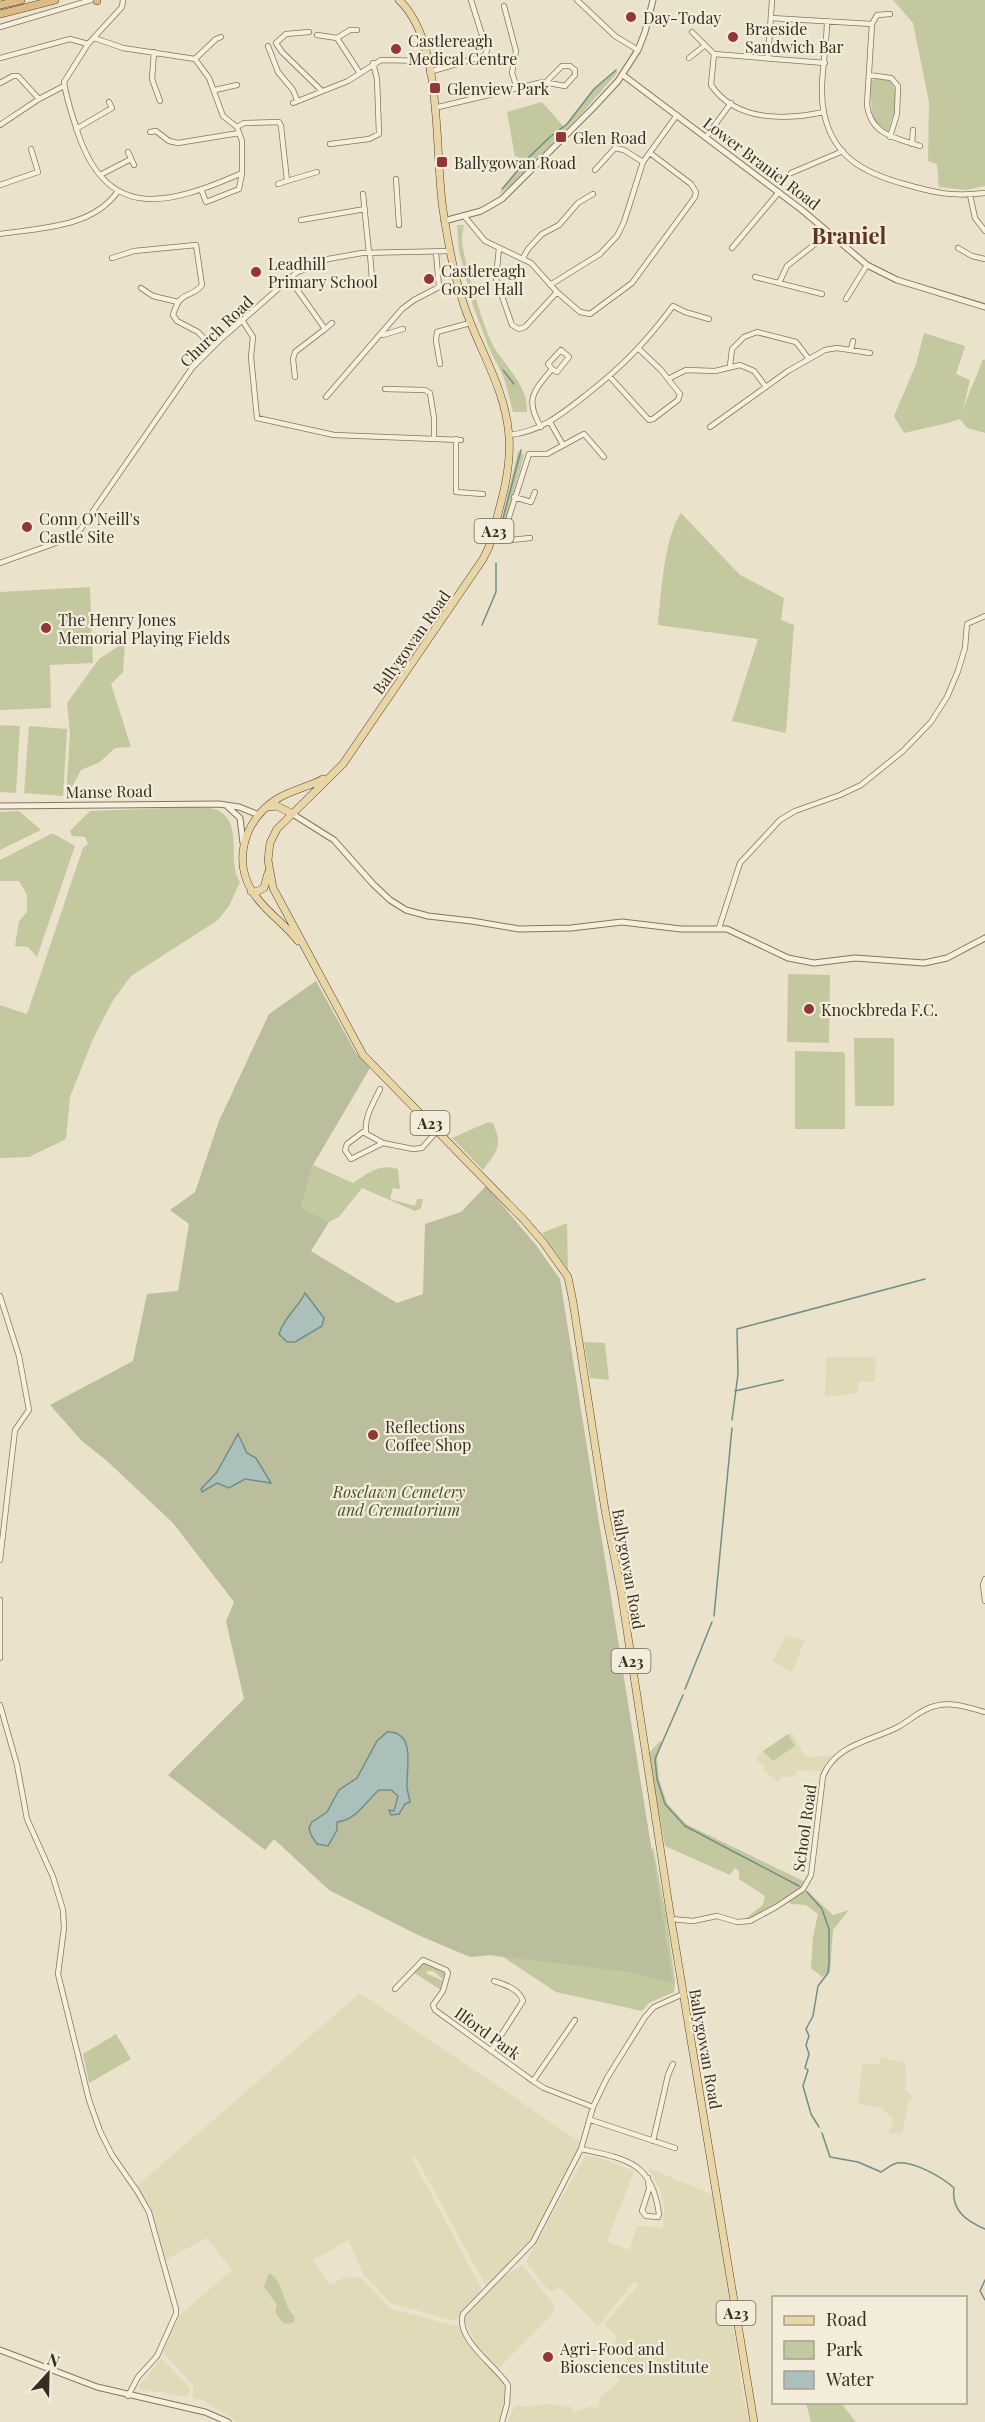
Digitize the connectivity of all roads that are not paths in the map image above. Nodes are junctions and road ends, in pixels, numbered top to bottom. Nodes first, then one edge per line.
1 (21, 0) edge
2 (55, 0) edge
3 (95, 0) edge
4 (104, 0) edge
5 (123, 0) edge
6 (399, 0) edge
7 (471, 0) edge
8 (577, 0) edge
9 (653, 0) edge
10 (772, 0) edge
11 (0, 5) edge
12 (504, 6) dead end
13 (0, 14) edge
14 (890, 14) dead end
15 (771, 18) junction
16 (827, 21) junction
17 (872, 24) junction
18 (0, 27) edge
19 (357, 30) dead end
20 (309, 32) dead end
21 (692, 32) dead end
22 (317, 35) dead end
23 (221, 37) dead end
24 (94, 38) junction
25 (337, 38) junction
26 (88, 44) junction
27 (268, 46) dead end
28 (704, 46) junction
29 (638, 50) junction
30 (154, 52) junction
31 (714, 54) junction
32 (0, 58) edge
33 (689, 58) dead end
34 (768, 58) junction
35 (195, 59) junction
36 (428, 60) junction
37 (373, 63) junction
38 (825, 63) junction
39 (359, 72) junction
40 (429, 72) junction
41 (623, 75) junction
42 (869, 75) junction
43 (546, 82) junction
44 (0, 83) edge
45 (237, 85) dead end
46 (64, 86) junction
47 (516, 88) junction
48 (215, 90) junction
49 (322, 91) junction
50 (39, 99) junction
51 (160, 101) dead end
52 (109, 102) dead end
53 (731, 103) junction
54 (434, 108) junction
55 (824, 112) junction
56 (676, 115) junction
57 (0, 124) edge
58 (237, 127) junction
59 (76, 129) junction
60 (913, 130) dead end
61 (150, 132) dead end
62 (239, 134) junction
63 (706, 136) junction
64 (890, 136) junction
65 (330, 144) dead end
66 (912, 144) junction
67 (920, 146) dead end
68 (32, 149) dead end
69 (128, 152) dead end
70 (843, 152) junction
71 (650, 153) junction
72 (131, 159) junction
73 (643, 162) junction
74 (134, 165) dead end
75 (595, 170) dead end
76 (317, 172) dead end
77 (791, 172) dead end
78 (242, 173) junction
79 (100, 176) junction
80 (396, 179) dead end
81 (287, 181) junction
82 (278, 183) dead end
83 (0, 185) edge
84 (201, 189) junction
85 (118, 191) junction
86 (779, 192) junction
87 (985, 193) edge
88 (363, 194) dead end
89 (593, 194) dead end
90 (970, 195) junction
91 (365, 209) junction
92 (465, 216) junction
93 (301, 220) dead end
94 (444, 221) junction
95 (399, 225) dead end
96 (985, 231) edge
97 (829, 233) junction
98 (0, 234) edge
99 (499, 248) junction
100 (732, 248) dead end
101 (958, 248) dead end
102 (450, 251) junction
103 (436, 252) junction
104 (370, 253) junction
105 (112, 258) dead end
106 (523, 258) junction
107 (985, 259) edge
108 (867, 265) junction
109 (755, 277) dead end
110 (289, 278) junction
111 (372, 280) dead end
112 (778, 283) junction
113 (550, 285) junction
114 (141, 288) dead end
115 (556, 292) junction
116 (822, 294) dead end
117 (846, 299) dead end
118 (178, 302) junction
119 (985, 307) edge
120 (702, 310) dead end
121 (700, 316) junction
122 (709, 319) dead end
123 (242, 320) junction
124 (332, 322) dead end
125 (470, 323) junction
126 (325, 329) junction
127 (403, 329) dead end
128 (382, 335) junction
129 (853, 341) dead end
130 (212, 347) junction
131 (639, 349) junction
132 (851, 350) junction
133 (870, 353) dead end
134 (809, 359) junction
135 (440, 364) dead end
136 (730, 366) junction
137 (552, 369) junction
138 (303, 371) dead end
139 (610, 376) junction
140 (668, 379) junction
141 (391, 381) dead end
142 (766, 387) junction
143 (326, 397) dead end
144 (550, 422) junction
145 (541, 427) junction
146 (710, 427) dead end
147 (509, 435) junction
148 (434, 438) junction
149 (563, 445) junction
150 (604, 457) dead end
151 (535, 492) dead end
152 (471, 494) junction
153 (483, 494) dead end
154 (514, 497) junction
155 (470, 501) dead end
156 (530, 538) dead end
157 (0, 563) edge
158 (985, 616) edge
159 (333, 773) junction
160 (219, 804) junction
161 (0, 806) edge
162 (266, 808) junction
163 (259, 815) junction
164 (289, 815) junction
165 (243, 848) junction
166 (268, 864) junction
167 (251, 891) junction
168 (719, 928) junction
169 (985, 938) edge
170 (308, 952) junction
171 (380, 1089) dead end
172 (437, 1131) junction
173 (366, 1132) junction
174 (383, 1143) junction
175 (0, 1296) edge
176 (0, 1560) edge
177 (985, 1579) edge
178 (0, 1600) edge
179 (985, 1602) edge
180 (0, 1658) edge
181 (0, 1705) edge
182 (985, 1712) edge
183 (671, 1919) junction
184 (494, 1981) dead end
185 (395, 1989) dead end
186 (683, 1994) junction
187 (575, 2020) dead end
188 (491, 2050) junction
189 (673, 2064) dead end
190 (533, 2081) junction
191 (593, 2107) junction
192 (591, 2120) junction
193 (653, 2141) junction
194 (675, 2148) dead end
195 (581, 2149) junction
196 (648, 2178) junction
197 (0, 2350) edge
198 (129, 2396) junction
199 (228, 2422) edge
200 (502, 2422) edge
201 (754, 2422) edge

1 - 11 highway
2 - 13 highway
3 - 4 street
3 - 18 street
5 - 24 street
6 - 36 main road, Ballygowan Road / A23
7 - 40 street
8 - 29 street
9 - 29 street
10 - 15 street
12 - 47 street
14 - 17 street
15 - 16 street
15 - 34 street
16 - 17 street
16 - 38 street
17 - 42 street
19 - 25 street
20 - 49 street
21 - 28 street
22 - 25 street
23 - 35 street
24 - 26 street
24 - 30 street
25 - 39 street
26 - 32 street
26 - 46 street
27 - 49 street
28 - 31 street
28 - 33 street
29 - 41 street
30 - 35 street
30 - 51 street
31 - 34 street
31 - 53 street
34 - 38 street
35 - 48 street
36 - 37 street
36 - 40 main road, Ballygowan Road / A23
37 - 39 street
37 - 65 street
38 - 55 street
39 - 49 street
40 - 54 main road, Ballygowan Road / A23
41 - 56 street, Lower Braniel Road
41 - 92 street
42 - 64 street
42 - 64 street
43 - 43 street
43 - 47 street
44 - 50 street
45 - 48 street
46 - 50 street
46 - 59 street
47 - 54 street
48 - 58 street
50 - 57 street
52 - 59 street
53 - 55 street
53 - 63 street
54 - 94 main road, Ballygowan Road / A23
55 - 70 street
56 - 63 street, Lower Braniel Road
56 - 71 street
58 - 62 street
58 - 81 street
59 - 79 street
60 - 66 street
61 - 62 street
62 - 78 street
63 - 86 street, Lower Braniel Road
64 - 66 street
66 - 67 street
68 - 83 street
69 - 72 street
70 - 77 street
70 - 90 street
71 - 73 street
71 - 115 street
72 - 74 street
72 - 79 street
73 - 75 street
73 - 113 street
76 - 81 street
78 - 84 street
78 - 84 street
79 - 85 street
80 - 95 street
81 - 82 street
84 - 85 street
85 - 98 street
86 - 97 street, Lower Braniel Road
86 - 100 street
87 - 90 street
88 - 91 street
89 - 106 street
90 - 96 street
91 - 93 street
91 - 104 street
92 - 94 street
92 - 99 street
94 - 102 main road, Ballygowan Road / A23
97 - 108 street, Lower Braniel Road
97 - 112 street
99 - 106 street
99 - 115 street
101 - 107 street
102 - 103 street, Church Road
102 - 125 main road, Ballygowan Road / A23
103 - 104 street, Church Road
103 - 128 street
104 - 110 street, Church Road
104 - 111 street
105 - 118 street
106 - 113 street
108 - 117 street
108 - 119 street, Lower Braniel Road
109 - 112 street
110 - 123 street, Church Road
110 - 126 street
112 - 116 street
113 - 115 street
114 - 118 street
118 - 130 street
120 - 121 street
121 - 122 street
121 - 131 street
123 - 130 street, Church Road
123 - 148 street
124 - 126 street
125 - 135 street
125 - 147 main road, Ballygowan Road / A23
126 - 138 street
127 - 128 street
128 - 143 street
129 - 132 street
130 - 157 street, Church Road
131 - 139 street
131 - 140 street
132 - 133 street
132 - 134 street
134 - 136 street
134 - 142 street
136 - 140 street
136 - 142 street
137 - 137 street
137 - 145 street
139 - 140 street
139 - 144 street
141 - 148 street
142 - 146 street
144 - 145 street
144 - 149 street
145 - 147 street
147 - 159 main road, Ballygowan Road / A23
148 - 152 street
149 - 150 street
149 - 154 street
151 - 154 street
152 - 153 street
152 - 155 street
154 - 156 street
158 - 168 street
159 - 162 main road, Ballygowan Road / A23
159 - 164 main road, Ballygowan Road / A23
160 - 161 street, Manse Road
160 - 163 street, Manse Road
160 - 165 street
162 - 163 main road, Ballygowan Road / A23
162 - 164 main road
163 - 165 main road, Ballygowan Road / A23
164 - 166 main road, Ballygowan Road / A23
164 - 168 street
165 - 167 main road, Ballygowan Road / A23
166 - 167 main road, A23
166 - 170 main road, Ballygowan Road / A23
167 - 170 main road, Ballygowan Road / A23
168 - 169 street
170 - 172 main road, Ballygowan Road / A23
171 - 173 street
172 - 174 street
172 - 183 main road, Ballygowan Road / A23
173 - 174 street
173 - 174 street
175 - 176 street
177 - 179 street
178 - 180 street
181 - 198 street
182 - 183 street, School Road
183 - 186 main road, Ballygowan Road / A23
184 - 188 street
185 - 188 street, Ilford Park
186 - 191 street
186 - 201 main road, Ballygowan Road / A23
187 - 190 street
188 - 190 street, Ilford Park
189 - 193 street
190 - 191 street, Ilford Park
191 - 192 street
192 - 193 street
192 - 195 street
193 - 194 street
195 - 196 street
195 - 200 street
196 - 196 street
197 - 198 street
198 - 199 street

